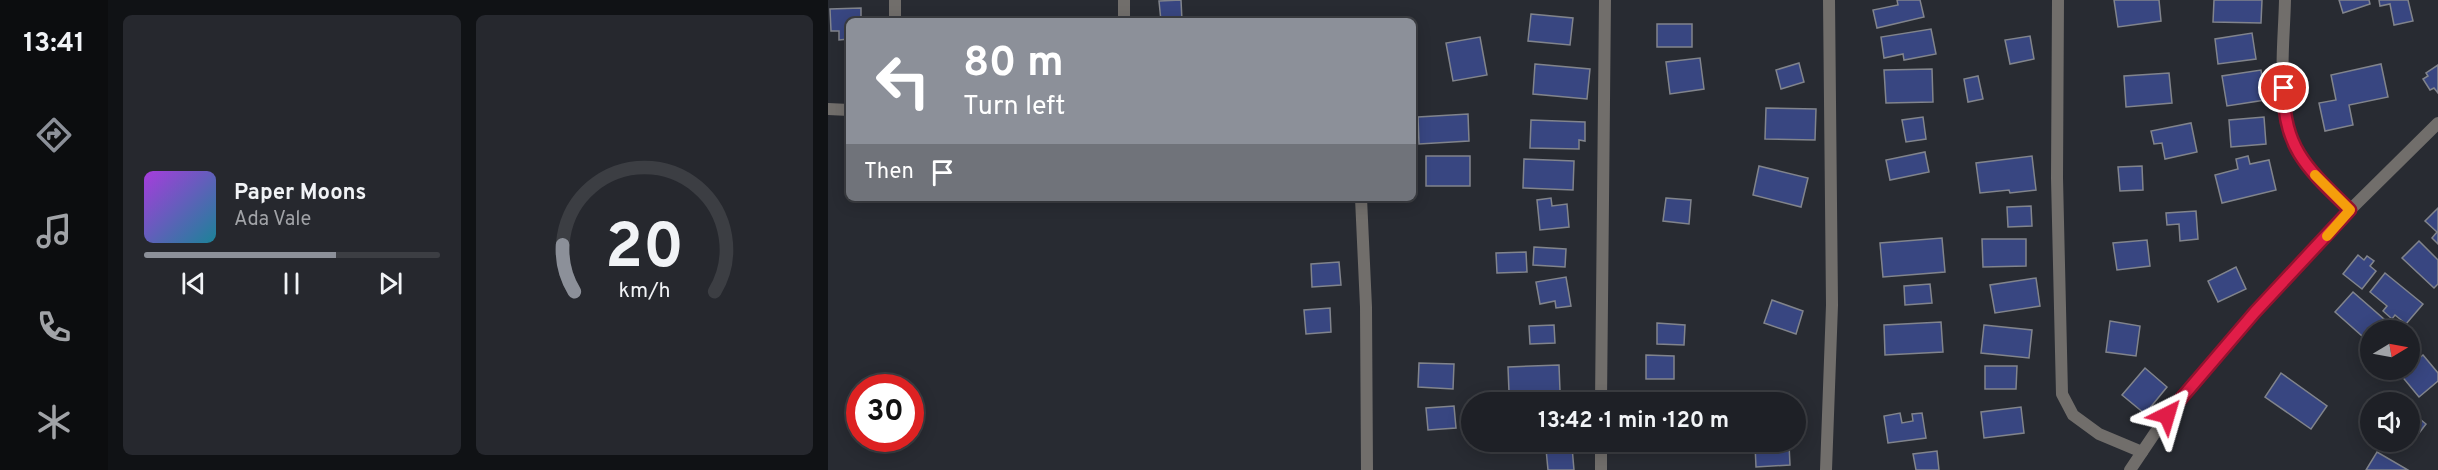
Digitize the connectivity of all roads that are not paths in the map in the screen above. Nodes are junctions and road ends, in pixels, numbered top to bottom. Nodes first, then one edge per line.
1 (895, 0) edge
2 (1124, 0) edge
3 (1605, 0) edge
4 (1829, 0) edge
5 (2058, 0) edge
6 (2285, 0) edge
7 (895, 18) edge
8 (1124, 18) edge
9 (828, 109) edge
10 (846, 110) edge
11 (2438, 123) edge
12 (1361, 201) edge
13 (2350, 210) junction
14 (1601, 392) edge
15 (1601, 452) edge
16 (2142, 452) junction
17 (1367, 470) edge
18 (1601, 470) edge
19 (1826, 470) edge
20 (2130, 470) edge

1 - 7 street
2 - 8 street
3 - 14 street
4 - 19 street
5 - 16 street
6 - 13 street
9 - 10 street
11 - 13 street
12 - 17 street
13 - 16 street
15 - 18 street
16 - 20 street

